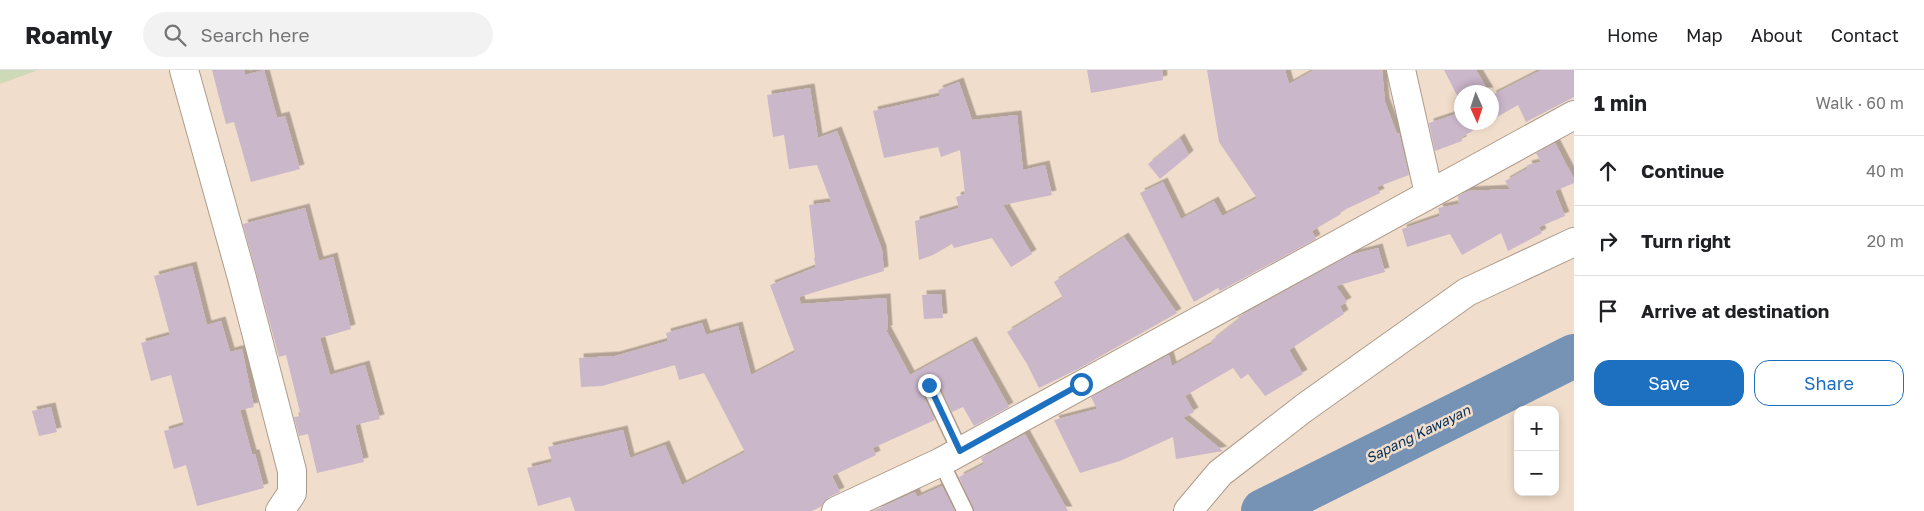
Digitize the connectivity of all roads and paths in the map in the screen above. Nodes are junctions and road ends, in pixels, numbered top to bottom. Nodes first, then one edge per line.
1 (184, 70) edge
2 (1401, 70) edge
3 (1574, 115) edge
4 (1430, 194) junction
5 (1574, 242) edge
6 (929, 385) dead end
7 (951, 456) junction
8 (849, 508) edge
9 (280, 511) edge
10 (965, 511) edge
11 (1188, 511) edge

1 - 9 street
2 - 4 street
3 - 4 street
4 - 7 street
5 - 11 street
6 - 7 lane
7 - 8 street
7 - 10 lane

